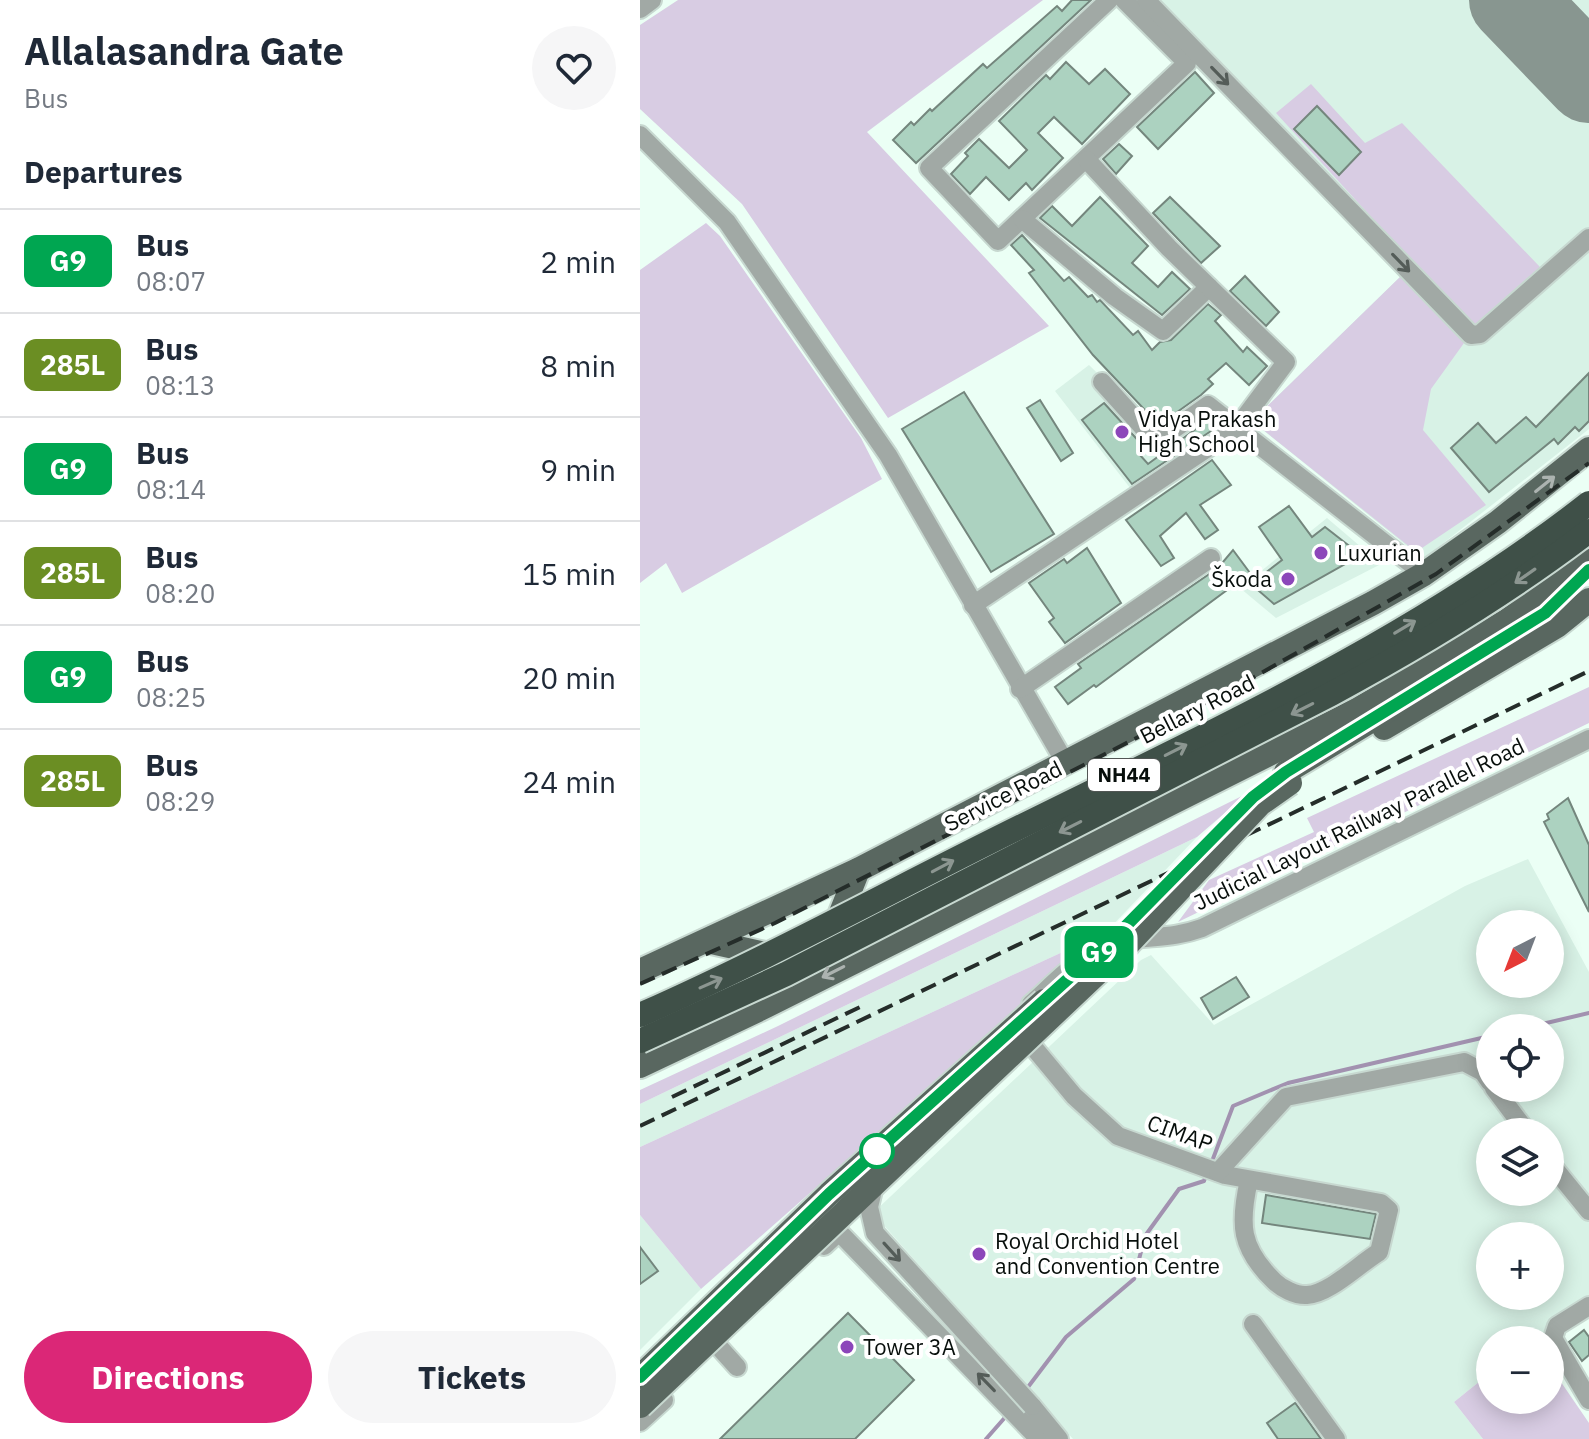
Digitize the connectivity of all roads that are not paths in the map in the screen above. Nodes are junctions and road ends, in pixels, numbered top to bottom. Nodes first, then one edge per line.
1 (652, 0) edge
2 (1109, 0) edge
3 (1124, 0) edge
4 (1146, 0) edge
5 (640, 9) edge
6 (640, 135) edge
7 (1087, 160) junction
8 (1022, 219) junction
9 (1589, 238) edge
10 (1209, 287) junction
11 (1102, 382) dead end
12 (1236, 429) junction
13 (1586, 459) edge
14 (1589, 503) edge
15 (1589, 531) edge
16 (1211, 558) dead end
17 (1589, 561) edge
18 (1589, 570) edge
19 (1424, 574) junction
20 (1589, 600) edge
21 (973, 605) junction
22 (1020, 689) junction
23 (1589, 739) edge
24 (1066, 764) junction
25 (1288, 777) junction
26 (858, 870) junction
27 (1151, 939) junction
28 (894, 940) junction
29 (707, 941) junction
30 (640, 971) edge
31 (760, 1009) junction
32 (640, 1015) edge
33 (1012, 1021) junction
34 (640, 1041) edge
35 (1033, 1047) junction
36 (640, 1066) edge
37 (1476, 1068) edge
38 (1218, 1172) junction
39 (1249, 1180) junction
40 (1564, 1180) edge
41 (875, 1182) junction
42 (811, 1202) junction
43 (1589, 1211) edge
44 (839, 1232) junction
45 (1589, 1306) edge
46 (1253, 1324) dead end
47 (719, 1347) junction
48 (640, 1366) edge
49 (737, 1367) dead end
50 (640, 1377) edge
51 (1587, 1393) edge
52 (640, 1406) edge
53 (640, 1422) edge
54 (1036, 1427) edge
55 (1059, 1439) edge
56 (1336, 1439) edge

1 - 5 street
2 - 8 street
3 - 7 street
4 -> 9 street
6 - 21 street
7 - 8 street
7 - 10 street
8 - 10 street
10 - 12 street
11 - 12 street
12 - 19 street
12 - 21 street
19 -> 13 main road, Service Road
32 -> 14 highway, Bellary Road / NH44, bridge
15 -> 34 highway, NH44, bridge
16 - 22 street
17 - 28 main road
18 - 25 main road
19 - 24 main road, Service Road
20 - 25 main road
21 - 22 street
22 - 24 street
23 - 27 street, Judicial Layout Railway Parallel Road
24 - 26 main road, Service Road
25 - 41 main road, bridge
25 - 50 main road, bridge
26 - 28 main road
26 - 29 main road, Service Road
27 - 33 street, Judicial Layout Railway Parallel Road
27 - 35 street
28 -> 31 main road
29 - 30 main road, Service Road
29 - 31 main road
31 - 36 main road
33 - 35 street, CIMAP
33 - 42 street, Judicial Layout Railway Parallel Road
35 - 38 street, CIMAP
35 - 44 street
37 - 38 street
38 - 39 street, CIMAP
39 - 39 street, CIMAP
40 - 43 street
41 - 52 main road, bridge
41 -> 54 street, bridge
42 - 44 street
42 - 48 street, Judicial Layout Railway Parallel Road
44 - 47 street
54 -> 44 street
45 - 51 street
46 - 56 street
47 - 49 street
47 - 53 street
54 - 55 street

